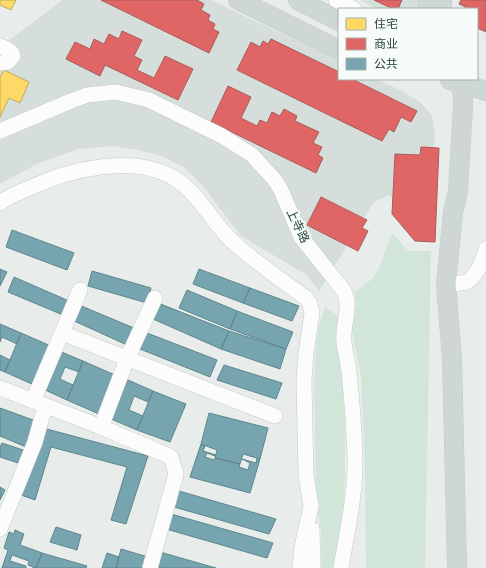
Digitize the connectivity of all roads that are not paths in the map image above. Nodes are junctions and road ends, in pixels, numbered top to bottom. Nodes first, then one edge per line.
1 (238, 0) edge
2 (265, 0) edge
3 (298, 0) edge
4 (321, 0) edge
5 (336, 0) edge
6 (338, 8) edge
7 (352, 8) edge
8 (338, 20) edge
9 (338, 36) edge
10 (0, 46) edge
11 (338, 50) edge
12 (0, 63) edge
13 (457, 80) edge
14 (486, 80) edge
15 (486, 91) edge
16 (0, 131) edge
17 (0, 203) edge
18 (486, 249) edge
19 (446, 284) junction
20 (80, 290) dead end
21 (155, 298) dead end
22 (62, 333) junction
23 (127, 359) junction
24 (0, 388) edge
25 (39, 403) junction
26 (275, 416) dead end
27 (101, 427) junction
28 (311, 506) junction
29 (0, 530) edge
30 (150, 568) edge
31 (300, 568) edge
32 (314, 568) edge
33 (341, 568) edge
34 (456, 568) edge

1 - 11 main road
2 - 9 main road
3 - 8 main road
4 - 6 main road
5 - 7 street
10 - 12 street
13 - 14 main road
13 - 15 main road
13 - 19 main road
16 - 33 street, 上寺路
17 - 28 street
18 - 19 street
19 - 34 main road
20 - 22 street
21 - 23 street
22 - 23 street
22 - 25 street
23 - 26 street
23 - 27 street
24 - 25 street
25 - 27 street
25 - 29 street
27 - 30 street
28 - 31 street
28 - 32 street

